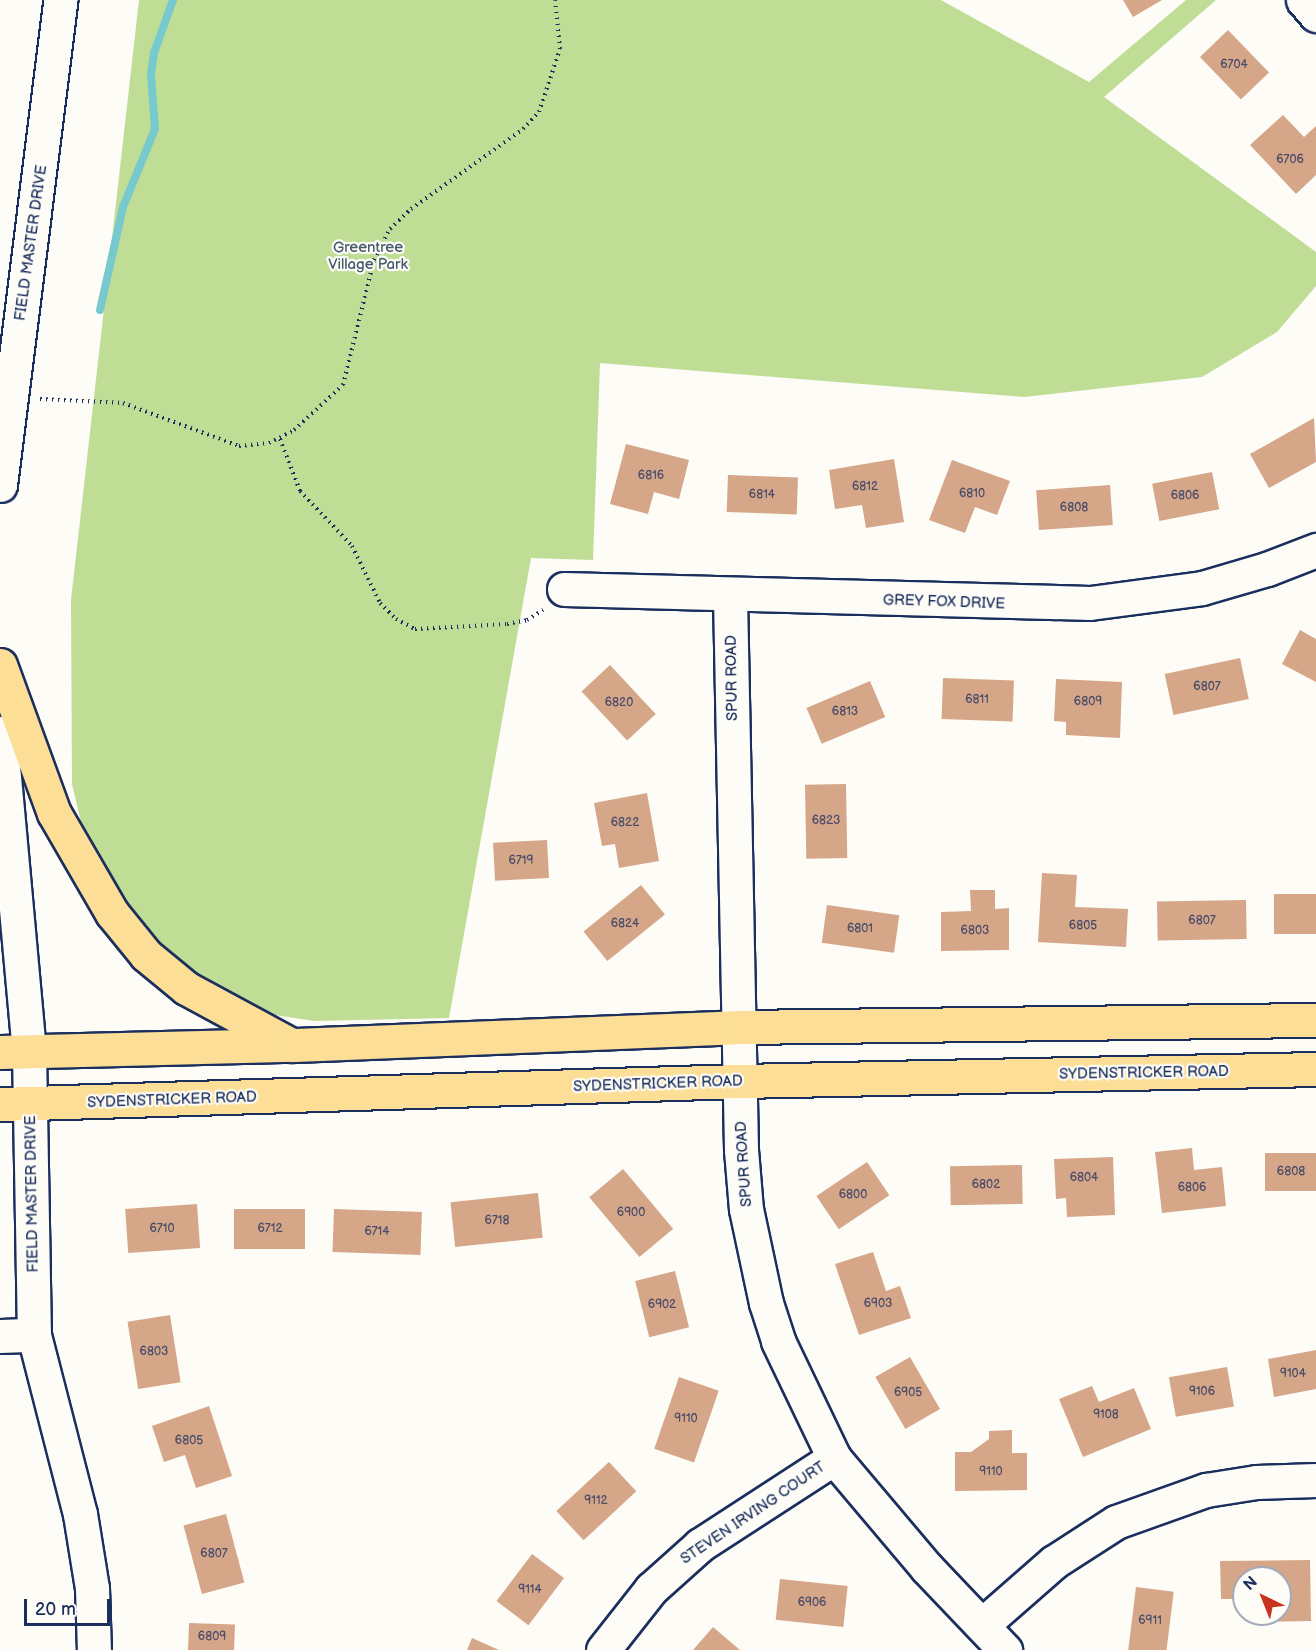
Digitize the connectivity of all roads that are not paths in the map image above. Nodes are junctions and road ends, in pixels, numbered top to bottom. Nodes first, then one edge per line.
1 (60, 0) edge
2 (1303, 0) edge
3 (1316, 15) edge
4 (13, 409) edge
5 (0, 485) edge
6 (1316, 549) edge
7 (564, 589) road end
8 (730, 596) junction
9 (0, 665) edge
10 (0, 733) edge
11 (1316, 1020) edge
12 (739, 1027) junction
13 (293, 1046) junction
14 (14, 1052) edge
15 (1316, 1069) edge
16 (740, 1081) junction
17 (15, 1104) edge
18 (34, 1335) junction
19 (0, 1336) edge
20 (834, 1458) junction
21 (1316, 1480) edge
22 (982, 1625) junction
23 (94, 1650) edge
24 (603, 1650) edge
25 (1005, 1650) edge

1 - 4 street, FIELD MASTER DRIVE
2 - 3 street
4 - 5 street, FIELD MASTER DRIVE
6 - 8 street, GREY FOX DRIVE
7 - 8 street, GREY FOX DRIVE
8 - 12 street, SPUR ROAD
9 - 13 main road
10 - 14 street, FIELD MASTER DRIVE
11 - 12 main road
12 - 13 main road
12 - 16 street, SPUR ROAD
13 - 14 main road
14 - 17 street, FIELD MASTER DRIVE
15 - 16 main road, SYDENSTRICKER ROAD
16 - 17 main road, SYDENSTRICKER ROAD
16 - 20 street, SPUR ROAD
17 - 18 street, FIELD MASTER DRIVE
18 - 19 street
18 - 23 street, FIELD MASTER DRIVE
20 - 22 street, SPUR ROAD
20 - 24 street, STEVEN IRVING COURT
21 - 22 street
22 - 25 street, SPUR ROAD

